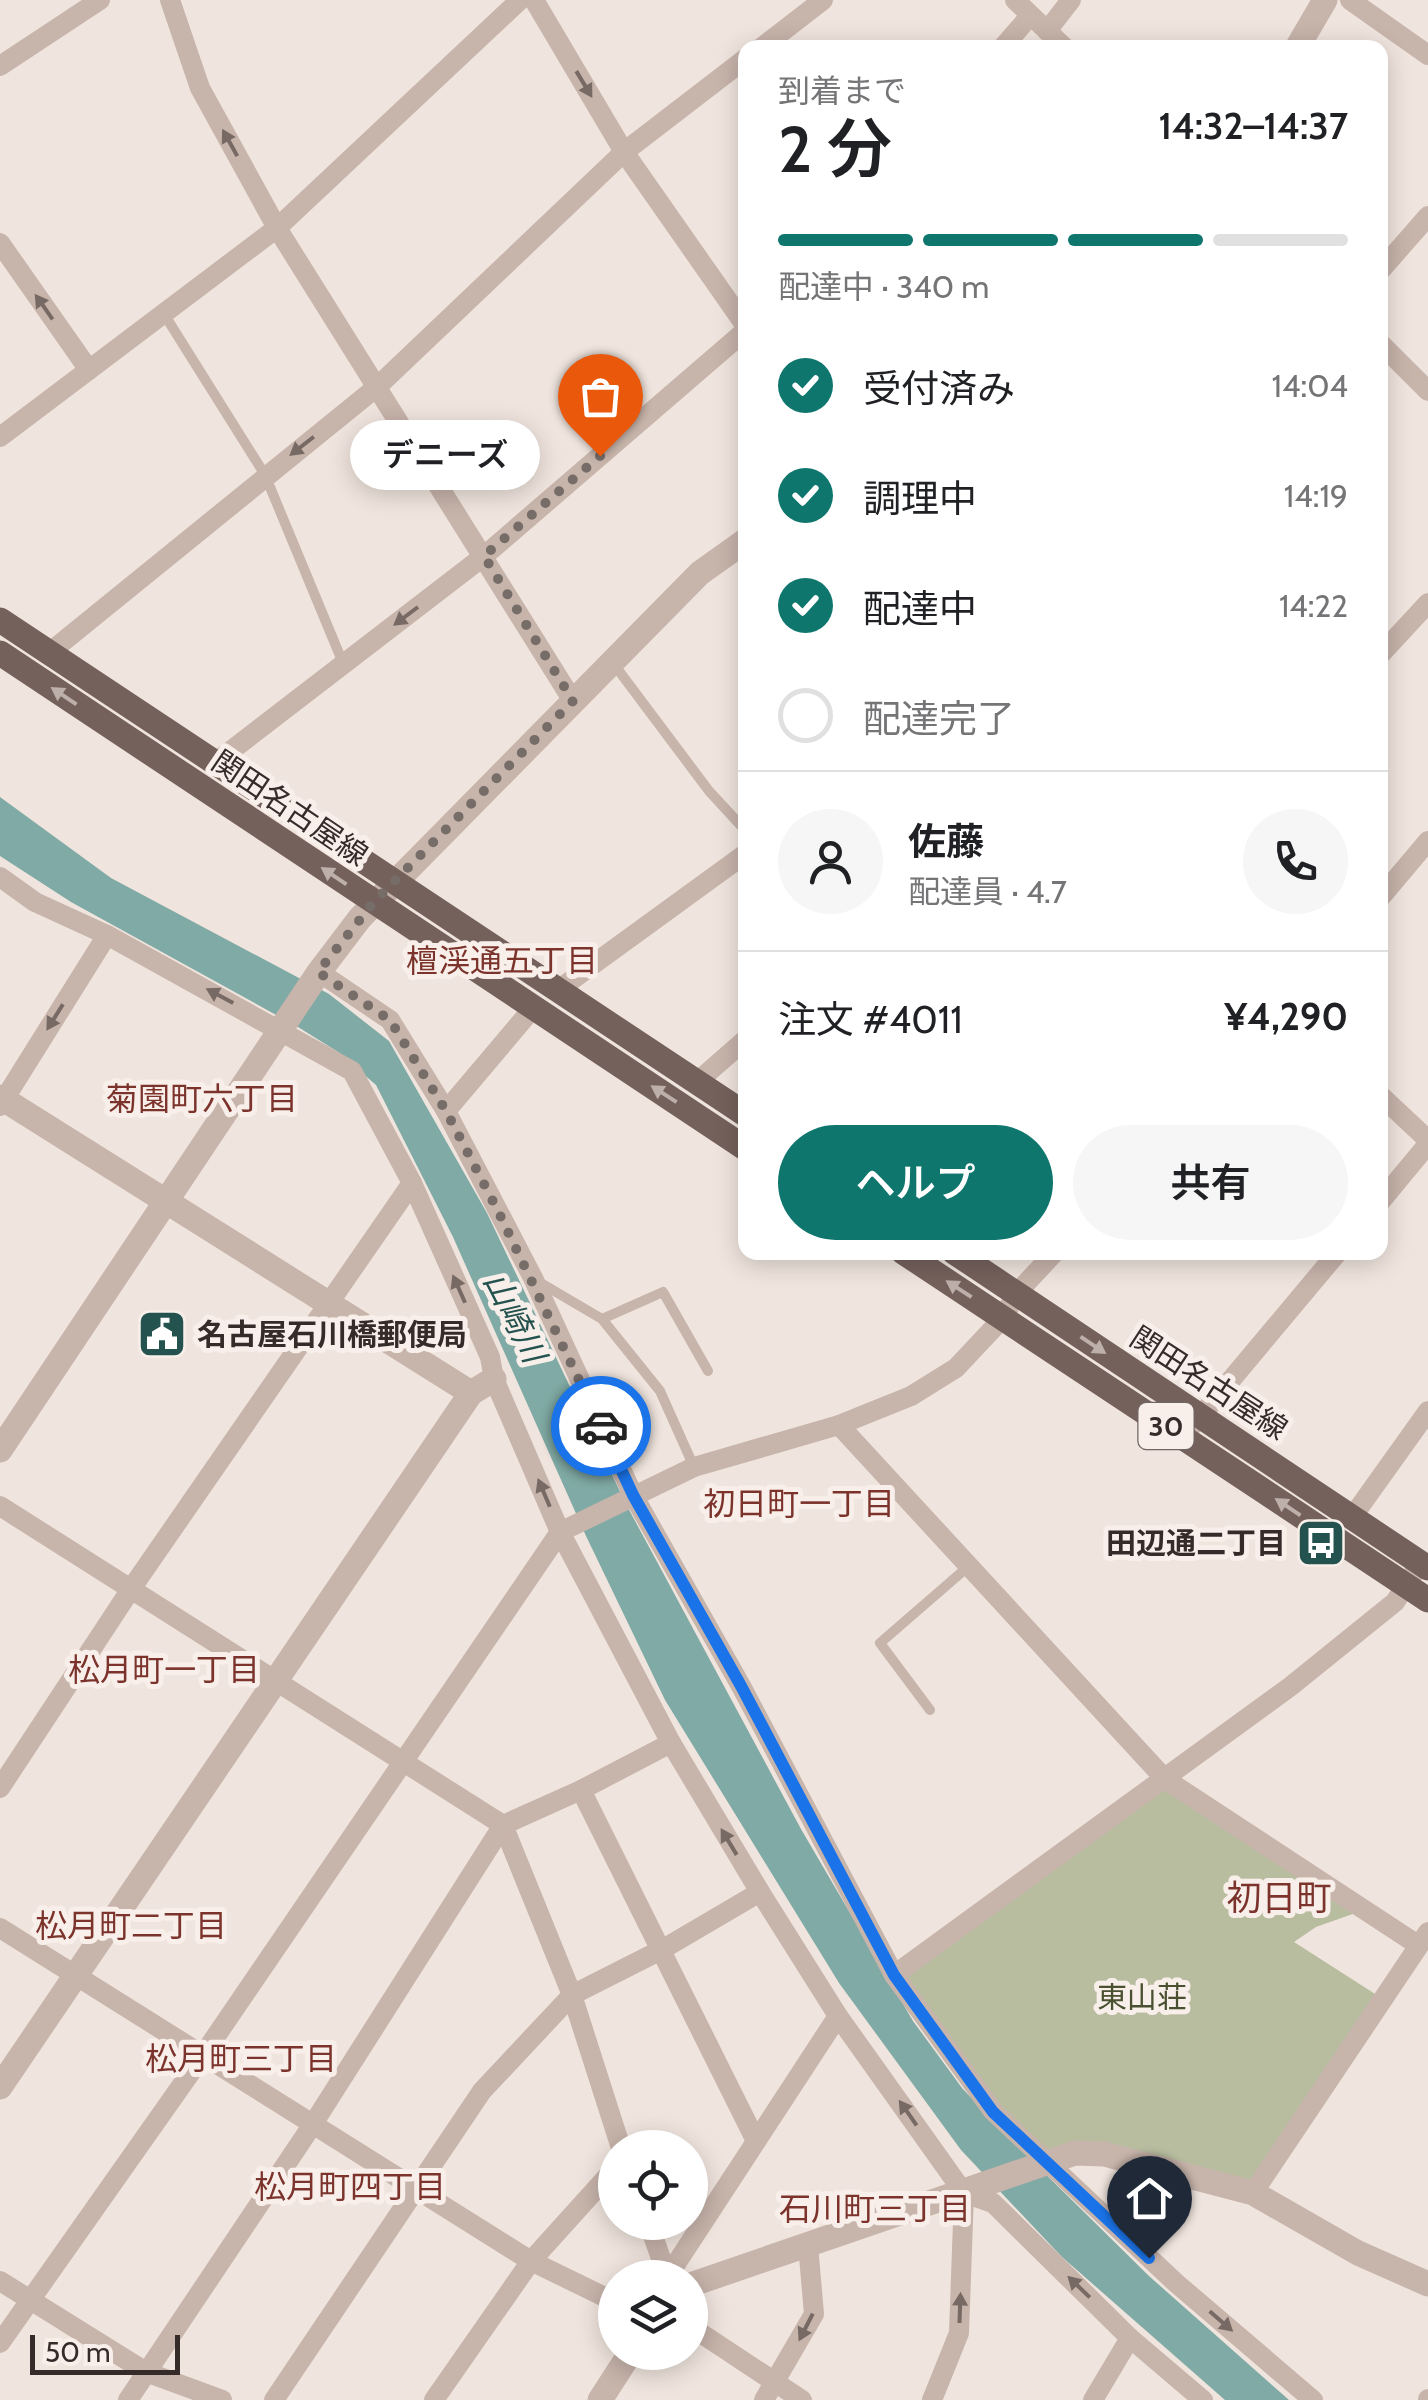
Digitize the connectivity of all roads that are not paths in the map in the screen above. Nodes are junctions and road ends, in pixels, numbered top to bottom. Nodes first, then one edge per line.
1 (100, 0) edge
2 (170, 0) edge
3 (520, 0) edge
4 (534, 0) edge
5 (822, 0) edge
6 (1015, 0) edge
7 (1071, 0) edge
8 (1324, 0) edge
9 (1350, 0) edge
10 (1030, 16) junction
11 (1046, 31) junction
12 (770, 40) edge
13 (1009, 40) edge
14 (1056, 40) edge
15 (1302, 40) edge
16 (1428, 55) edge
17 (0, 65) edge
18 (738, 65) edge
19 (624, 152) junction
20 (1428, 216) edge
21 (277, 228) junction
22 (0, 243) edge
23 (1388, 263) edge
24 (164, 314) junction
25 (738, 318) edge
26 (738, 334) edge
27 (1388, 351) edge
28 (88, 370) junction
29 (378, 386) junction
30 (1428, 391) edge
31 (0, 437) edge
32 (265, 475) junction
33 (738, 546) edge
34 (484, 556) junction
35 (1428, 603) edge
36 (0, 620) edge
37 (1388, 646) edge
38 (0, 653) edge
39 (50, 653) junction
40 (612, 662) junction
41 (343, 664) junction
42 (573, 701) junction
43 (216, 763) junction
44 (738, 822) edge
45 (1428, 841) edge
46 (738, 859) edge
47 (0, 877) edge
48 (395, 882) junction
49 (1388, 888) edge
50 (374, 902) junction
51 (106, 934) junction
52 (314, 978) junction
53 (558, 990) junction
54 (533, 1008) junction
55 (283, 1025) junction
56 (738, 1046) edge
57 (697, 1082) junction
58 (2, 1101) edge
59 (1388, 1102) edge
60 (738, 1109) edge
61 (446, 1111) junction
62 (1428, 1142) edge
63 (738, 1143) edge
64 (412, 1183) junction
65 (1388, 1192) edge
66 (166, 1202) junction
67 (915, 1260) edge
68 (966, 1260) edge
69 (1048, 1260) edge
70 (1331, 1260) edge
71 (533, 1278) junction
72 (1016, 1294) junction
73 (327, 1304) junction
74 (1002, 1318) junction
75 (602, 1320) junction
76 (708, 1371) dead end
77 (494, 1379) junction
78 (471, 1393) junction
79 (1428, 1411) edge
80 (1200, 1416) junction
81 (839, 1425) junction
82 (1182, 1437) junction
83 (0, 1450) edge
84 (694, 1467) junction
85 (630, 1497) junction
86 (0, 1506) edge
87 (1353, 1516) junction
88 (568, 1528) junction
89 (970, 1565) junction
90 (1424, 1565) edge
91 (131, 1590) junction
92 (1417, 1592) edge
93 (276, 1681) junction
94 (930, 1710) dead end
95 (671, 1743) junction
96 (403, 1760) junction
97 (1165, 1779) junction
98 (0, 1788) edge
99 (582, 1790) junction
100 (503, 1824) junction
101 (760, 1892) junction
102 (0, 1928) edge
103 (1423, 1939) edge
104 (663, 1949) junction
105 (894, 1975) junction
106 (77, 1977) junction
107 (572, 1995) junction
108 (838, 2016) junction
109 (203, 2055) junction
110 (0, 2087) edge
111 (313, 2124) junction
112 (615, 2130) edge
113 (755, 2139) junction
114 (1039, 2164) junction
115 (598, 2187) edge
116 (416, 2190) junction
117 (964, 2192) junction
118 (1254, 2193) junction
119 (808, 2245) junction
120 (686, 2260) edge
121 (531, 2261) junction
122 (708, 2271) edge
123 (0, 2281) edge
124 (1428, 2284) edge
125 (598, 2294) edge
126 (31, 2301) junction
127 (1130, 2338) junction
128 (708, 2341) edge
129 (0, 2343) edge
130 (619, 2370) edge
131 (146, 2372) junction
132 (770, 2391) edge
133 (128, 2400) edge
134 (222, 2400) edge
135 (274, 2400) edge
136 (434, 2400) edge
137 (600, 2400) edge
138 (802, 2400) edge
139 (932, 2400) edge
140 (1092, 2400) edge
141 (1203, 2400) edge
142 (1314, 2400) edge

1 - 17 street
21 -> 2 street
3 - 21 street
4 -> 19 street
5 - 12 street
6 - 10 street
7 - 11 street
8 - 15 street
9 - 16 street
10 - 11 street
10 - 13 street
11 - 14 street
18 - 19 street
19 - 25 street
19 - 29 street
20 - 23 street
21 - 24 street
21 - 29 street
28 -> 22 street
24 - 28 street
24 - 32 lane
26 - 34 street
27 - 30 street
28 - 31 street
29 -> 32 street
29 - 34 street
32 - 39 street
32 - 41 lane
33 - 40 street
34 -> 41 street
34 - 42 street
35 - 37 street
36 - 39 main road, 関田名古屋線
50 -> 38 main road, 関田名古屋線
39 - 43 main road, 関田名古屋線
40 - 42 street
40 - 44 lane
41 - 43 street
42 - 48 street
43 - 48 main road, 関田名古屋線
45 - 49 street
46 - 53 street
47 - 51 street
48 - 50 street
48 - 53 main road, 関田名古屋線
50 - 52 street
50 - 54 main road, 関田名古屋線
55 -> 51 street
51 -> 58 street
52 - 55 street
52 - 61 street
53 - 57 main road, 関田名古屋線
54 - 61 street
63 -> 54 main road, 関田名古屋線
55 - 64 street
55 - 66 street
56 - 57 street
57 - 60 main road, 関田名古屋線
58 - 66 street
59 - 62 street
61 - 71 street
62 - 65 street
64 - 73 street
77 -> 64 street
66 - 73 street
66 - 83 street
74 -> 67 main road, 関田名古屋線 / 30
68 - 72 main road, 関田名古屋線 / 30
69 - 72 street
70 - 80 street
71 - 75 lane
71 - 85 street
72 - 74 street
72 -> 80 main road, 関田名古屋線 / 30
73 - 78 street
73 - 91 street
74 - 81 street
74 - 82 main road, 関田名古屋線 / 30
75 - 76 lane
75 - 84 lane
77 - 78 street
88 -> 77 street
78 - 93 street
79 - 87 street
80 - 82 street
80 - 87 main road, 関田名古屋線 / 30
81 - 84 street
81 - 89 street
92 -> 82 main road, 関田名古屋線 / 30
84 - 85 street
85 - 88 street
85 - 105 street
86 - 91 street
87 - 90 main road, 関田名古屋線 / 30
88 - 95 street
88 - 96 street
89 - 94 lane
89 - 97 street
90 - 92 street
91 - 93 street
91 - 98 street
92 - 97 street
93 - 96 street
93 - 106 street
95 - 99 street
101 -> 95 street
96 - 100 street
96 - 109 street
97 - 103 street
97 - 105 street
99 - 100 street
99 - 104 street
100 - 107 street
100 - 111 street
101 - 104 street
101 - 108 street
102 - 106 street
103 - 118 street
104 - 107 street
104 - 113 street
105 - 114 street
106 - 109 street
106 - 110 street
107 - 112 street
107 - 116 street
108 - 113 street
117 -> 108 street
109 - 111 street
109 - 126 street
111 - 116 street
111 - 131 street
113 - 120 street
114 - 117 street
114 - 118 street
114 -> 142 street
115 - 121 street
116 - 121 street
116 - 135 street
117 - 119 street
127 -> 117 street
139 -> 117 street
118 - 124 street
119 - 122 street
119 -> 132 street
121 - 125 street
121 - 136 street
123 - 126 street
126 - 129 street
126 - 131 street
127 - 140 street
127 - 141 street
128 - 132 street
130 - 137 street
131 - 133 street
131 - 134 street
132 - 138 street

